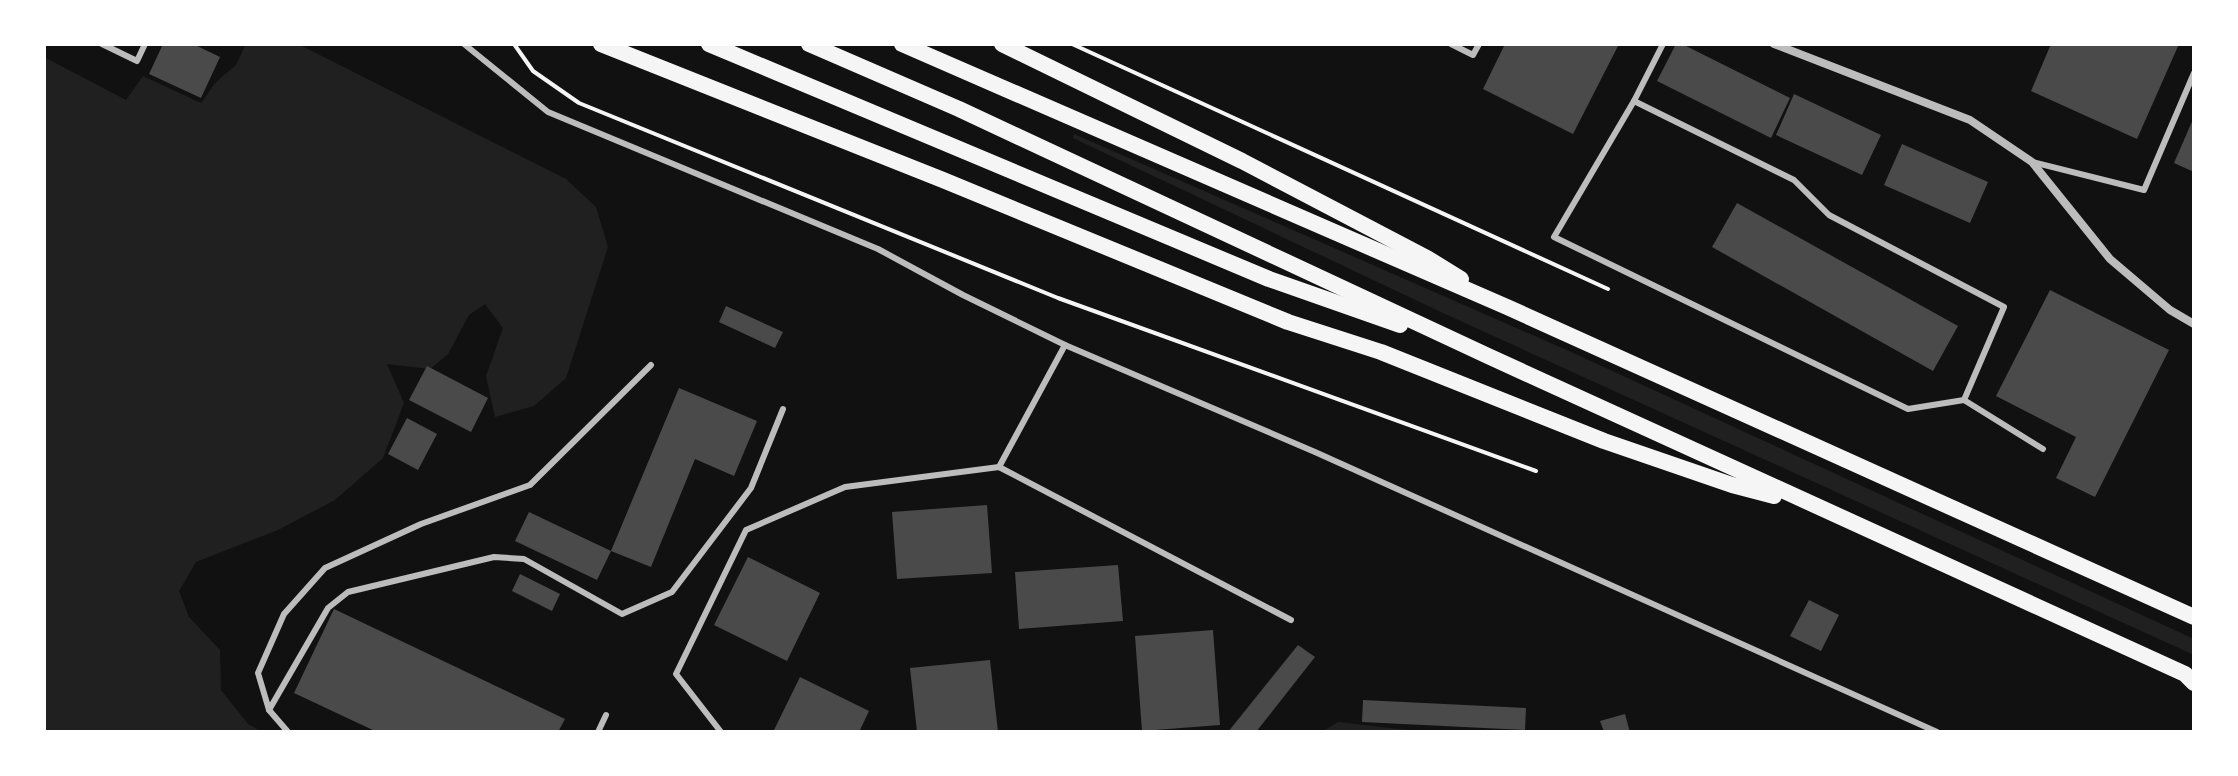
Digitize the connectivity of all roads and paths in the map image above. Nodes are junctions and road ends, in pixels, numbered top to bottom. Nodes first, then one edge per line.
1 (102, 44) edge
2 (145, 44) edge
3 (464, 44) edge
4 (514, 44) edge
5 (601, 44) edge
6 (709, 44) edge
7 (809, 44) edge
8 (902, 44) edge
9 (1002, 44) edge
10 (1072, 44) edge
11 (1451, 44) edge
12 (1479, 44) edge
13 (1663, 44) edge
14 (1774, 44) edge
15 (2194, 73) edge
16 (1634, 101) junction
17 (2032, 162) junction
18 (1608, 289) dead end
19 (1507, 307) junction
20 (2194, 324) edge
21 (1065, 345) junction
22 (1488, 356) junction
23 (651, 365) dead end
24 (1964, 400) junction
25 (783, 409) dead end
26 (2043, 449) dead end
27 (999, 467) junction
28 (1536, 471) dead end
29 (1821, 509) junction
30 (2194, 617) edge
31 (1291, 620) dead end
32 (2194, 683) edge
33 (269, 710) junction
34 (606, 715) dead end
35 (288, 732) edge
36 (598, 732) edge
37 (721, 732) edge
38 (1937, 732) edge

1 - 2 lane
3 - 21 lane
4 - 28 path
5 - 29 main road
6 - 22 main road
7 - 22 main road
8 - 19 main road
9 - 19 main road
10 - 18 path
11 - 12 lane
13 - 16 lane
14 - 17 street
15 - 17 lane
16 - 24 lane
16 - 24 lane
17 - 20 street
19 - 30 main road
21 - 27 lane
21 - 38 lane
22 - 29 main road
23 - 33 lane
24 - 26 lane
25 - 33 lane
27 - 31 lane
27 - 37 lane
29 - 32 main road
33 - 35 lane
34 - 36 lane

